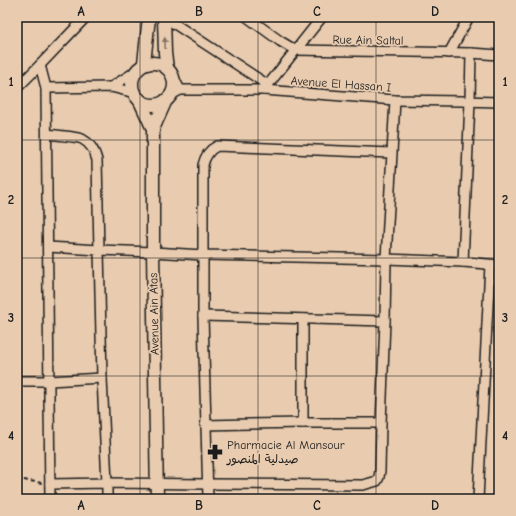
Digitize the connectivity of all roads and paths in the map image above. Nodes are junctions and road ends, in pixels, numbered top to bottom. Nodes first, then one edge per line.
1 (86, 17) edge
2 (150, 17) edge
3 (164, 17) edge
4 (247, 17) edge
5 (322, 17) edge
6 (469, 17) edge
7 (259, 20) edge
8 (295, 50) junction
9 (449, 53) junction
10 (471, 53) junction
11 (499, 55) edge
12 (147, 64) junction
13 (40, 65) junction
14 (169, 71) junction
15 (135, 72) junction
16 (111, 87) junction
17 (17, 88) edge
18 (46, 88) junction
19 (266, 88) junction
20 (173, 95) junction
21 (137, 96) junction
22 (395, 100) junction
23 (470, 101) junction
24 (499, 102) edge
25 (153, 129) junction
26 (47, 134) junction
27 (391, 153) junction
28 (48, 247) junction
29 (99, 250) junction
30 (153, 252) junction
31 (203, 255) junction
32 (386, 259) junction
33 (463, 262) junction
34 (494, 265) edge
35 (203, 316) junction
36 (303, 320) junction
37 (385, 321) junction
38 (102, 378) junction
39 (17, 381) edge
40 (49, 381) junction
41 (303, 423) junction
42 (381, 423) junction
43 (205, 425) junction
44 (17, 479) edge
45 (107, 483) junction
46 (156, 483) junction
47 (50, 484) junction
48 (207, 484) junction
49 (50, 499) edge
50 (107, 499) edge
51 (157, 499) edge
52 (208, 499) edge
53 (478, 499) edge

1 - 13 street
2 - 12 street
14 -> 3 street
3 - 19 street
4 - 7 street
5 - 8 street
6 - 9 street
7 - 8 street
8 - 9 street, Rue Ain Saltal
8 - 19 street
9 - 10 street, Rue Ain Saltal
10 - 11 street, Rue Ain Saltal
10 - 23 street
12 - 14 street
12 - 15 street
13 - 17 street
13 - 18 street
14 - 20 street
15 - 16 street
15 - 21 street
16 - 18 street
16 - 21 street
18 - 26 street
19 - 20 street, Avenue El Hassan I
19 - 22 street, Avenue El Hassan I
20 - 21 street
20 - 25 street
21 - 25 street
22 - 23 street, Avenue El Hassan I
22 - 27 street
23 - 24 street, Avenue El Hassan I
23 - 33 street
25 - 30 street, Avenue Ain Atas
26 - 28 street
26 - 29 street
27 - 31 street
27 - 32 street
28 - 29 street
28 - 40 street
29 - 30 street
29 - 38 street
30 - 31 street
30 - 46 street, Avenue Ain Atas
31 - 32 street
31 - 35 street
32 - 33 street
32 - 37 street
33 - 34 street
34 - 53 street
35 - 36 street
35 - 43 street
36 - 37 street
36 - 41 street
37 - 42 street
38 - 40 street
38 - 45 street
39 - 40 street
40 - 47 street
41 - 42 street
41 - 43 street
42 - 48 street
43 - 48 street
44 - 47 path
45 - 46 street
45 - 47 street
45 - 50 street
46 - 48 street
46 - 51 street, Avenue Ain Atas
47 - 49 street
48 - 52 street

